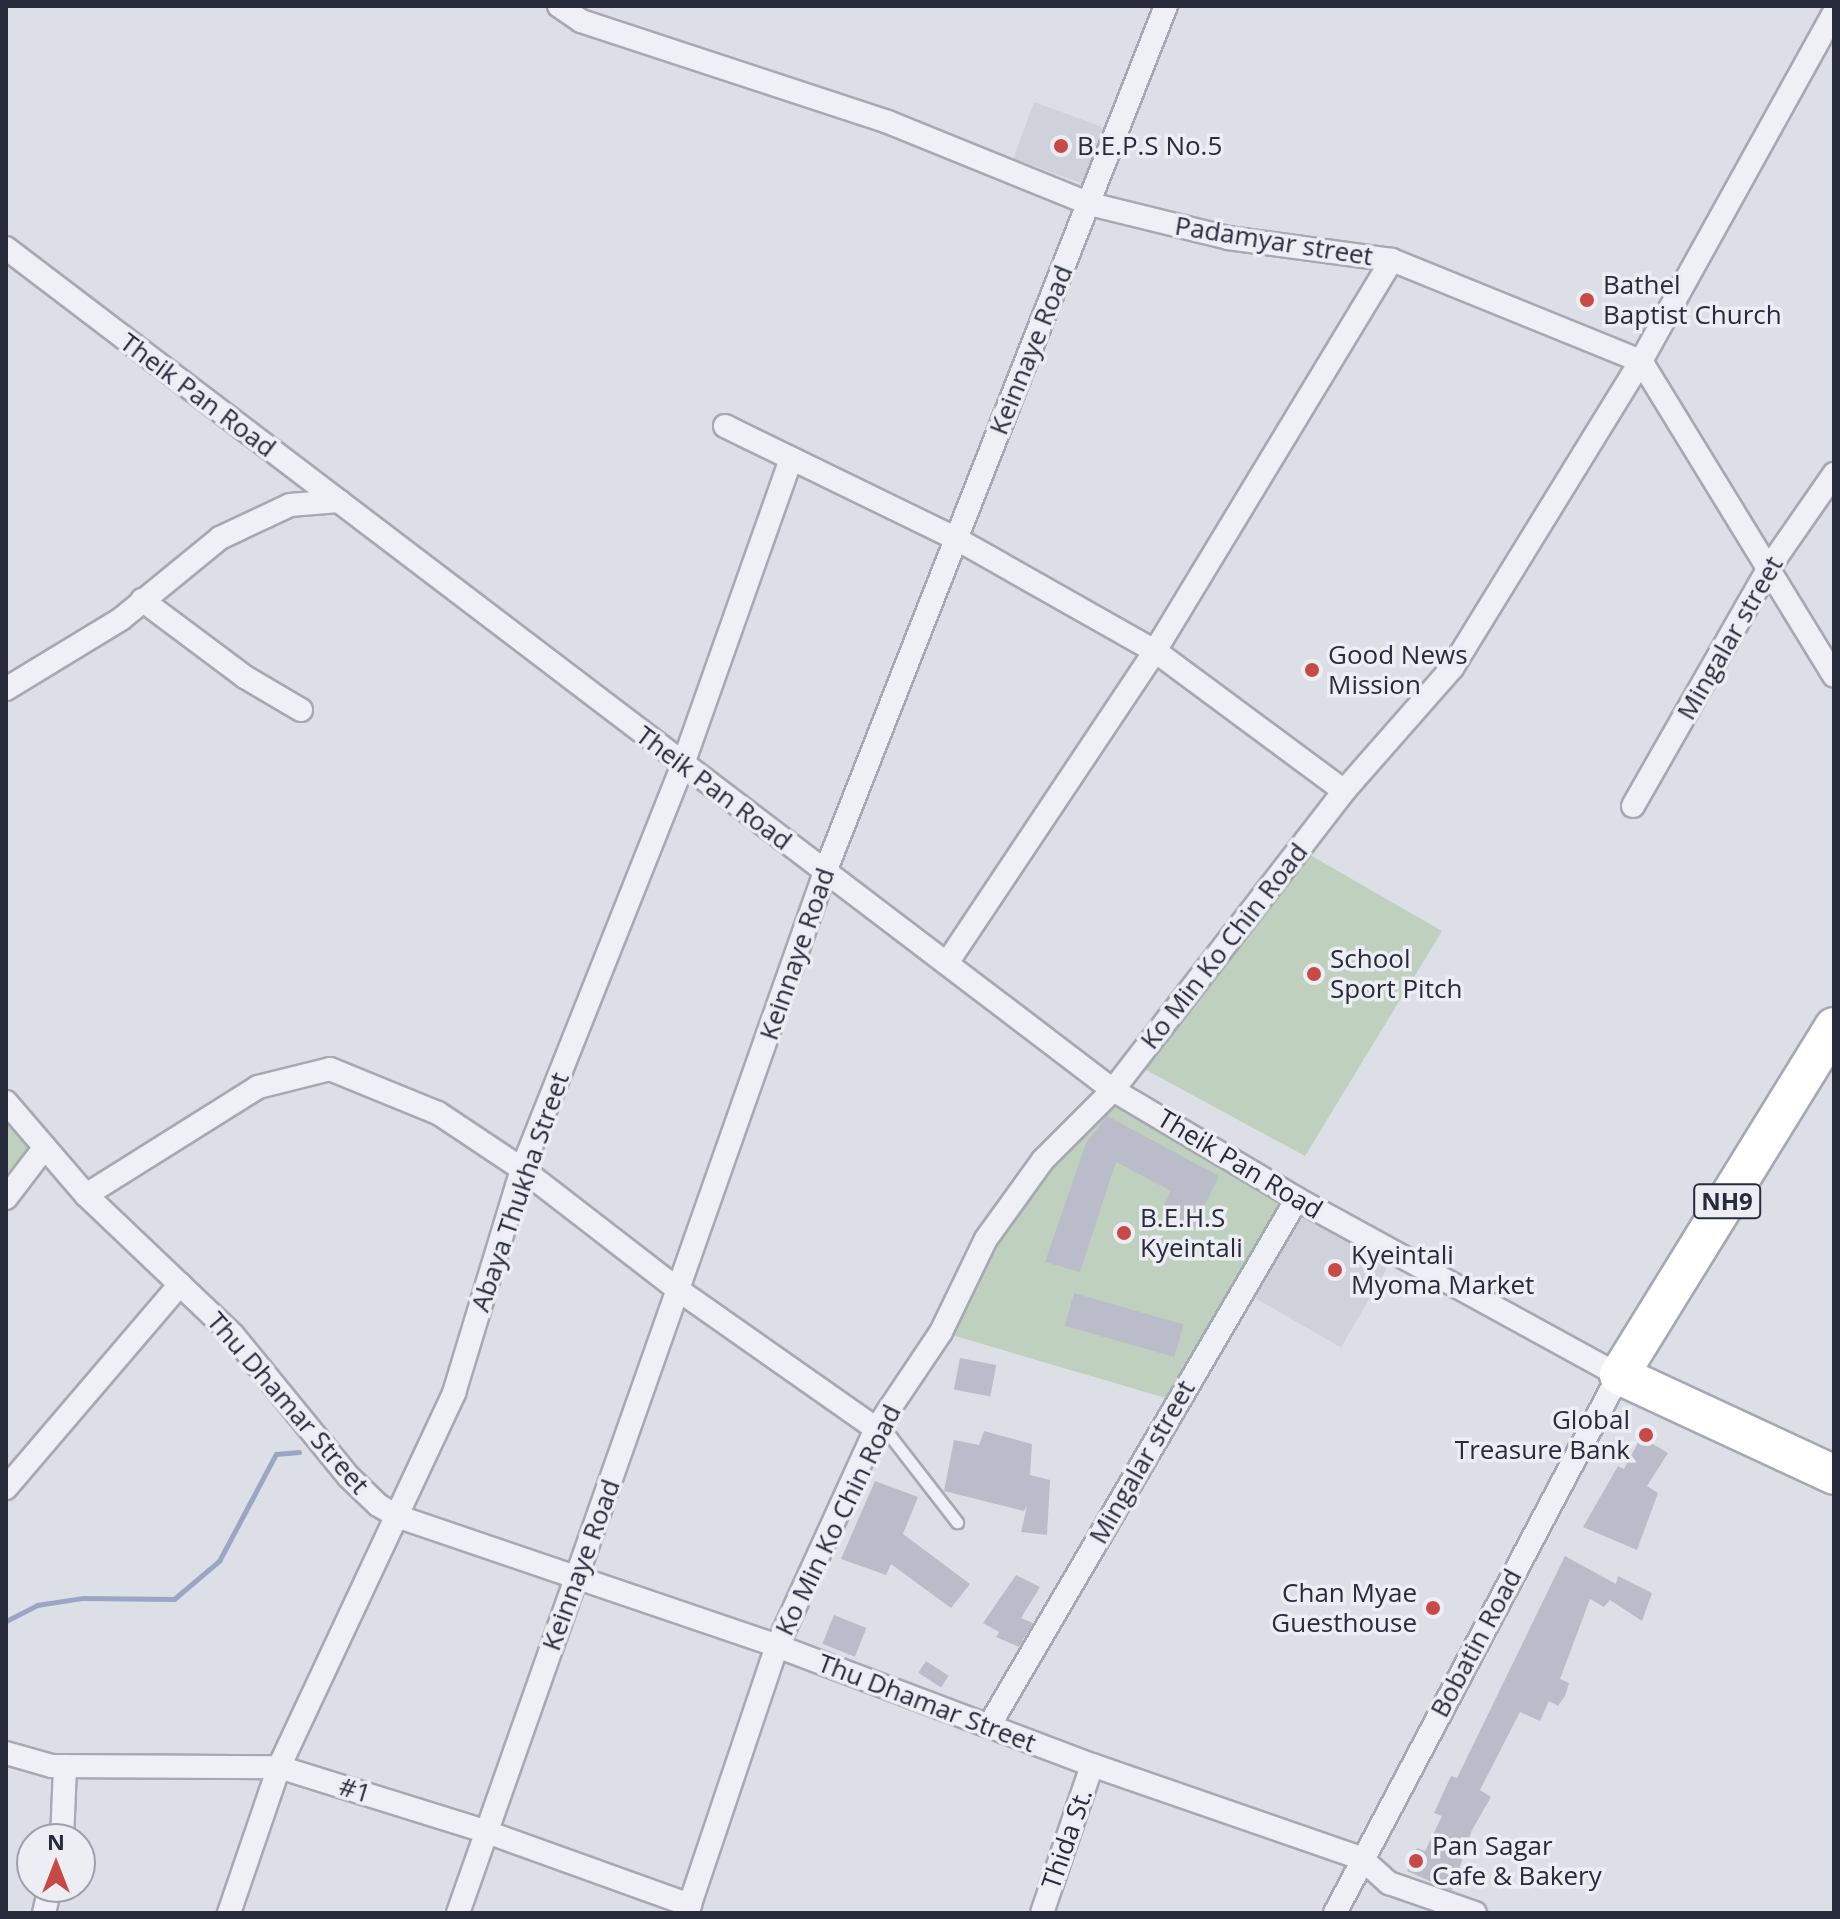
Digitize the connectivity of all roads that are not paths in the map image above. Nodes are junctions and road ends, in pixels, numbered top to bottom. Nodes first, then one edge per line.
1 (559, 6) edge
2 (1166, 6) edge
3 (1834, 13) edge
4 (1090, 204) junction
5 (6, 248) edge
6 (1392, 260) junction
7 (1641, 361) junction
8 (725, 426) dead end
9 (790, 462) junction
10 (1834, 474) edge
11 (339, 501) junction
12 (955, 538) junction
13 (1768, 569) junction
14 (142, 600) junction
15 (1155, 651) junction
16 (1834, 676) edge
17 (7, 687) edge
18 (301, 710) dead end
19 (683, 764) junction
20 (1344, 791) junction
21 (1633, 806) dead end
22 (825, 872) junction
23 (947, 963) junction
24 (1834, 1027) edge
25 (1113, 1090) junction
26 (6, 1102) edge
27 (45, 1147) junction
28 (522, 1169) junction
29 (86, 1195) junction
30 (6, 1198) edge
31 (1297, 1199) junction
32 (180, 1284) junction
33 (680, 1291) junction
34 (1619, 1375) junction
35 (876, 1429) junction
36 (1834, 1475) edge
37 (6, 1488) edge
38 (399, 1517) junction
39 (957, 1522) dead end
40 (576, 1581) junction
41 (777, 1646) junction
42 (989, 1726) junction
43 (6, 1753) edge
44 (1092, 1765) junction
45 (65, 1766) junction
46 (279, 1767) junction
47 (63, 1823) edge
48 (484, 1831) junction
49 (1361, 1858) junction
50 (688, 1909) edge
51 (229, 1913) edge
52 (458, 1913) edge
53 (1042, 1913) edge
54 (1335, 1913) edge
55 (1475, 1913) edge

1 - 4 street, Padamyar street
2 - 4 street, Keinnaye Road
3 - 7 street, Ko Min Ko Chin Road
4 - 6 street, Padamyar street
4 - 12 street, Keinnaye Road
5 - 11 street, Theik Pan Road
6 - 7 street, Padamyar street
6 - 15 street
7 - 13 street
7 - 20 street, Ko Min Ko Chin Road
8 - 9 street
9 - 12 street
9 - 19 street, Abaya Thukha Street
10 - 13 street, Mingalar street
11 - 14 street
11 - 19 street, Theik Pan Road
12 - 15 street
12 - 22 street, Keinnaye Road
13 - 16 street
13 - 21 street, Mingalar street
14 - 17 street
14 - 18 street
15 - 20 street
15 - 23 street
19 - 22 street, Theik Pan Road
19 - 28 street, Abaya Thukha Street
20 - 25 street, Ko Min Ko Chin Road
22 - 23 street, Theik Pan Road
22 - 33 street, Keinnaye Road
23 - 25 street, Theik Pan Road
24 - 34 highway, NH9
25 - 31 street, Theik Pan Road
25 - 35 street, Ko Min Ko Chin Road
26 - 27 street, Thu Dhamar Street
27 - 29 street, Thu Dhamar Street
27 - 30 street
28 - 29 street
28 - 33 street
28 - 38 street, Abaya Thukha Street
29 - 32 street, Thu Dhamar Street
31 - 34 street, Theik Pan Road
31 - 42 street, Mingalar street
32 - 37 street
32 - 38 street, Thu Dhamar Street
33 - 35 street
33 - 40 street, Keinnaye Road
34 - 36 highway
34 - 49 street, Bobatin Road
35 - 39 lane
35 - 41 street, Ko Min Ko Chin Road
38 - 40 street, Thu Dhamar Street
38 - 46 street, Abaya Thukha Street
40 - 41 street, Thu Dhamar Street
40 - 48 street, Keinnaye Road
41 - 42 street, Thu Dhamar Street
41 - 50 street, Ko Min Ko Chin Road
42 - 44 street, Thu Dhamar Street
43 - 45 street, #1
44 - 49 street, Thu Dhamar Street
44 - 53 street, Thida St.
45 - 46 street, #1
45 - 47 street
46 - 48 street, #1
46 - 51 street, Abaya Thukha Street
48 - 50 street, #1
48 - 52 street, Keinnaye Road
49 - 54 street, Bobatin Road
49 - 55 street

